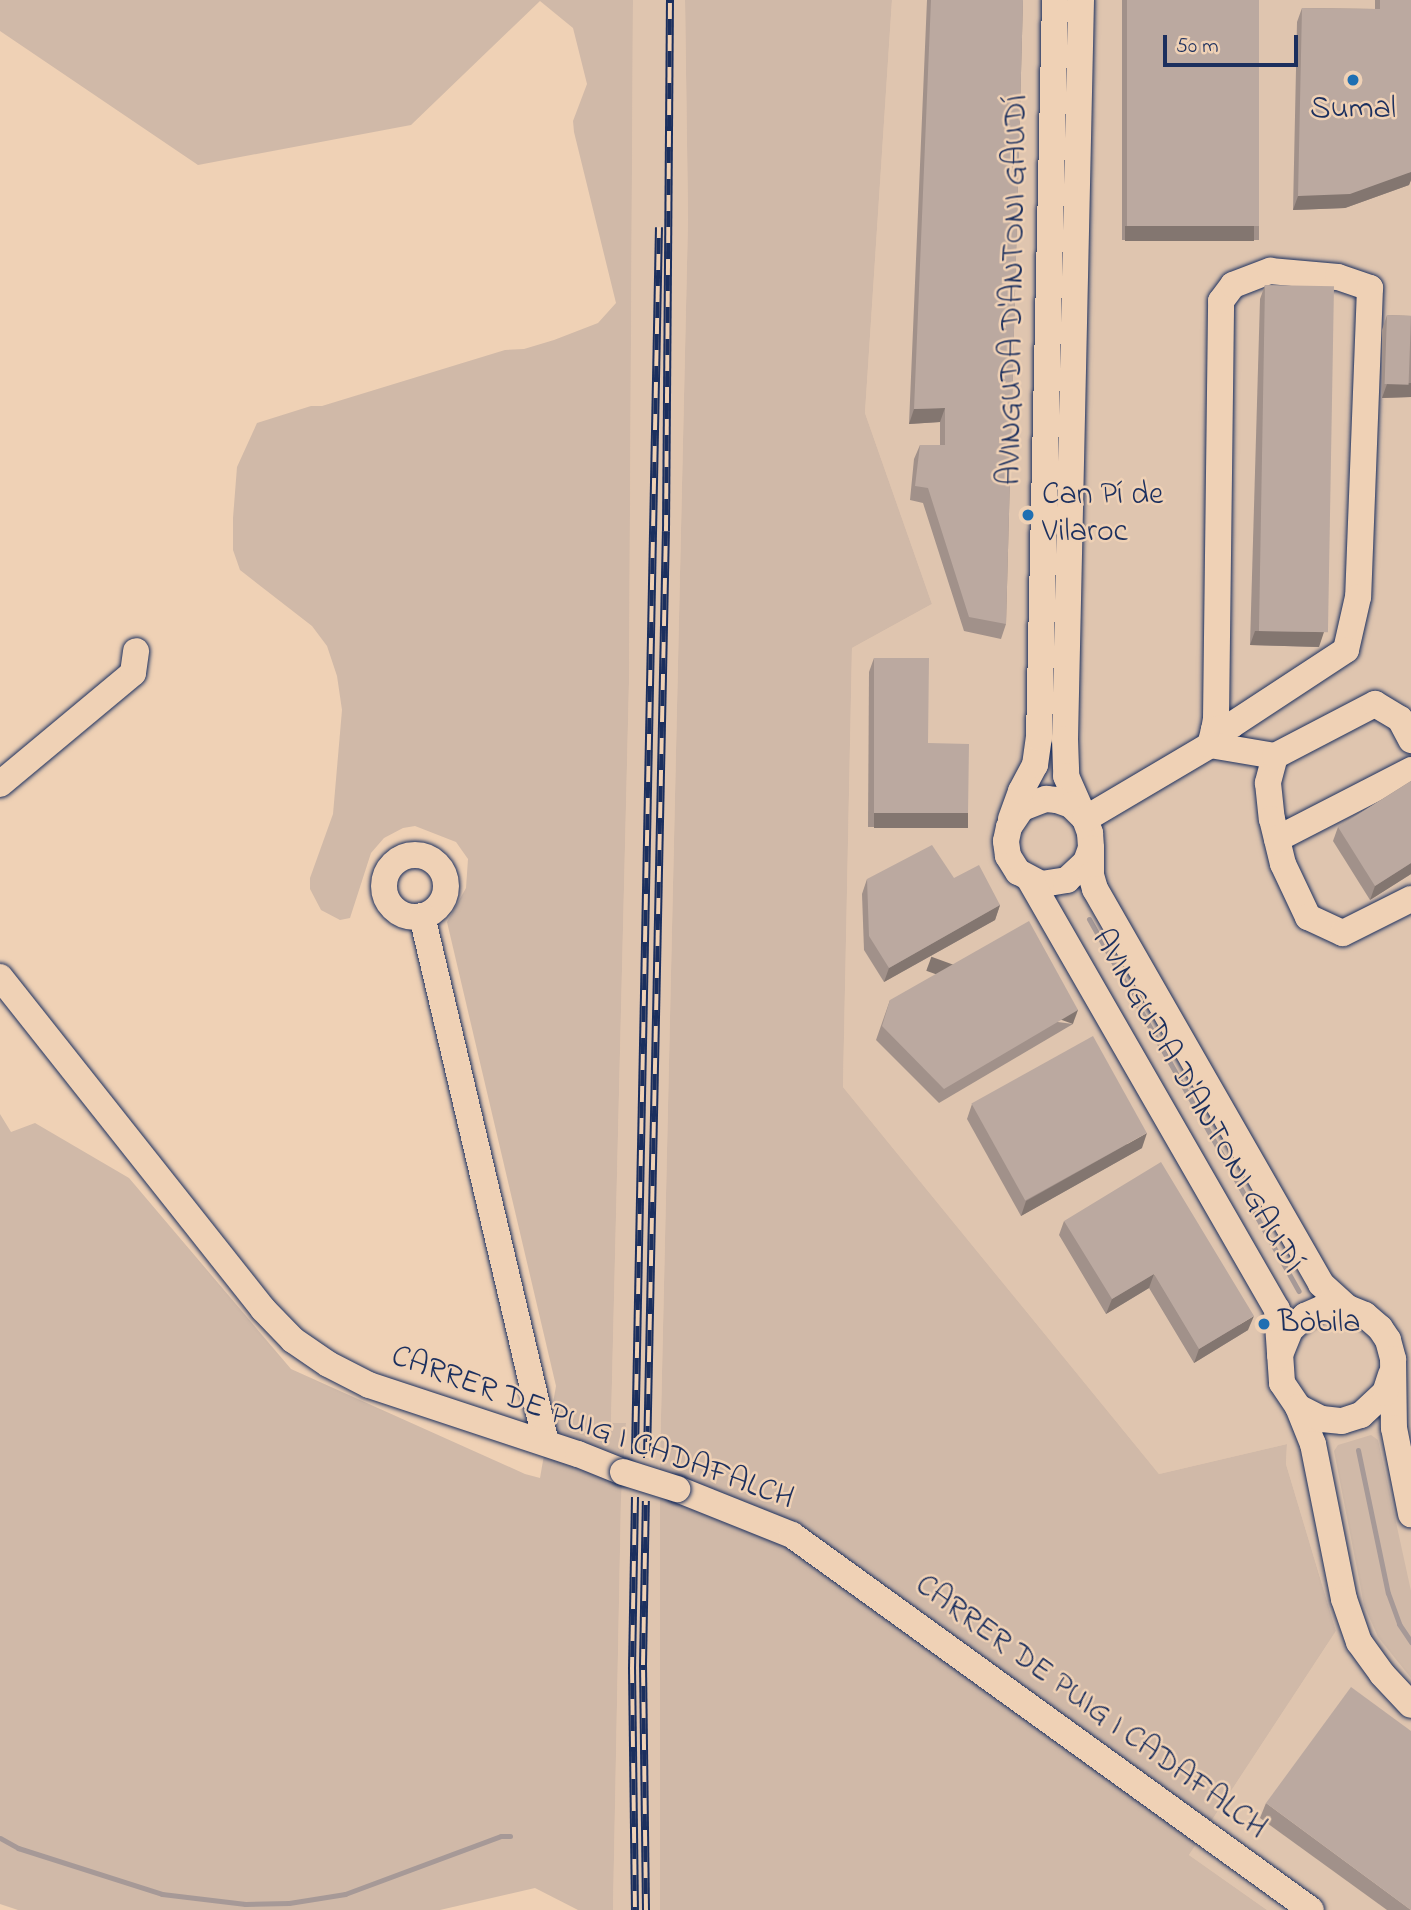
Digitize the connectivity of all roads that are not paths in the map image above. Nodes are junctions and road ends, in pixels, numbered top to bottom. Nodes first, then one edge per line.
1 (1055, 0) edge
2 (1081, 0) edge
3 (136, 651) dead end
4 (1212, 738) junction
5 (1411, 740) edge
6 (1275, 756) junction
7 (1411, 770) edge
8 (0, 784) edge
9 (1084, 819) junction
10 (1009, 827) junction
11 (1277, 839) junction
12 (1091, 848) junction
13 (1030, 880) junction
14 (1411, 899) edge
15 (422, 916) dead end
16 (0, 977) edge
17 (1348, 1308) junction
18 (1279, 1363) junction
19 (1392, 1370) junction
20 (1298, 1407) junction
21 (547, 1443) junction
22 (1411, 1514) edge
23 (1411, 1705) edge
24 (1311, 1910) edge

1 - 10 street, AVINGUDA D'ANTONI GAUDÍ
2 - 9 street, AVINGUDA D'ANTONI GAUDÍ
3 - 8 street
4 - 4 street
4 - 6 street
4 - 9 street
5 - 6 street
6 - 11 street
7 - 11 street
9 - 10 street
9 - 12 street
10 - 13 street
11 - 14 street
12 - 13 street
12 - 17 street, AVINGUDA D'ANTONI GAUDÍ
13 - 18 street, AVINGUDA D'ANTONI GAUDÍ
15 - 21 street
16 - 21 street, CARRER DE PUIG I CADAFALCH
17 - 18 street, AVINGUDA D'ANTONI GAUDÍ
17 - 19 street, AVINGUDA D'ANTONI GAUDÍ
18 - 20 street, AVINGUDA D'ANTONI GAUDÍ
19 - 20 street
19 - 22 street, AVINGUDA D'ANTONI GAUDÍ
20 - 23 street, AVINGUDA D'ANTONI GAUDÍ
21 - 24 street, CARRER DE PUIG I CADAFALCH, bridge

